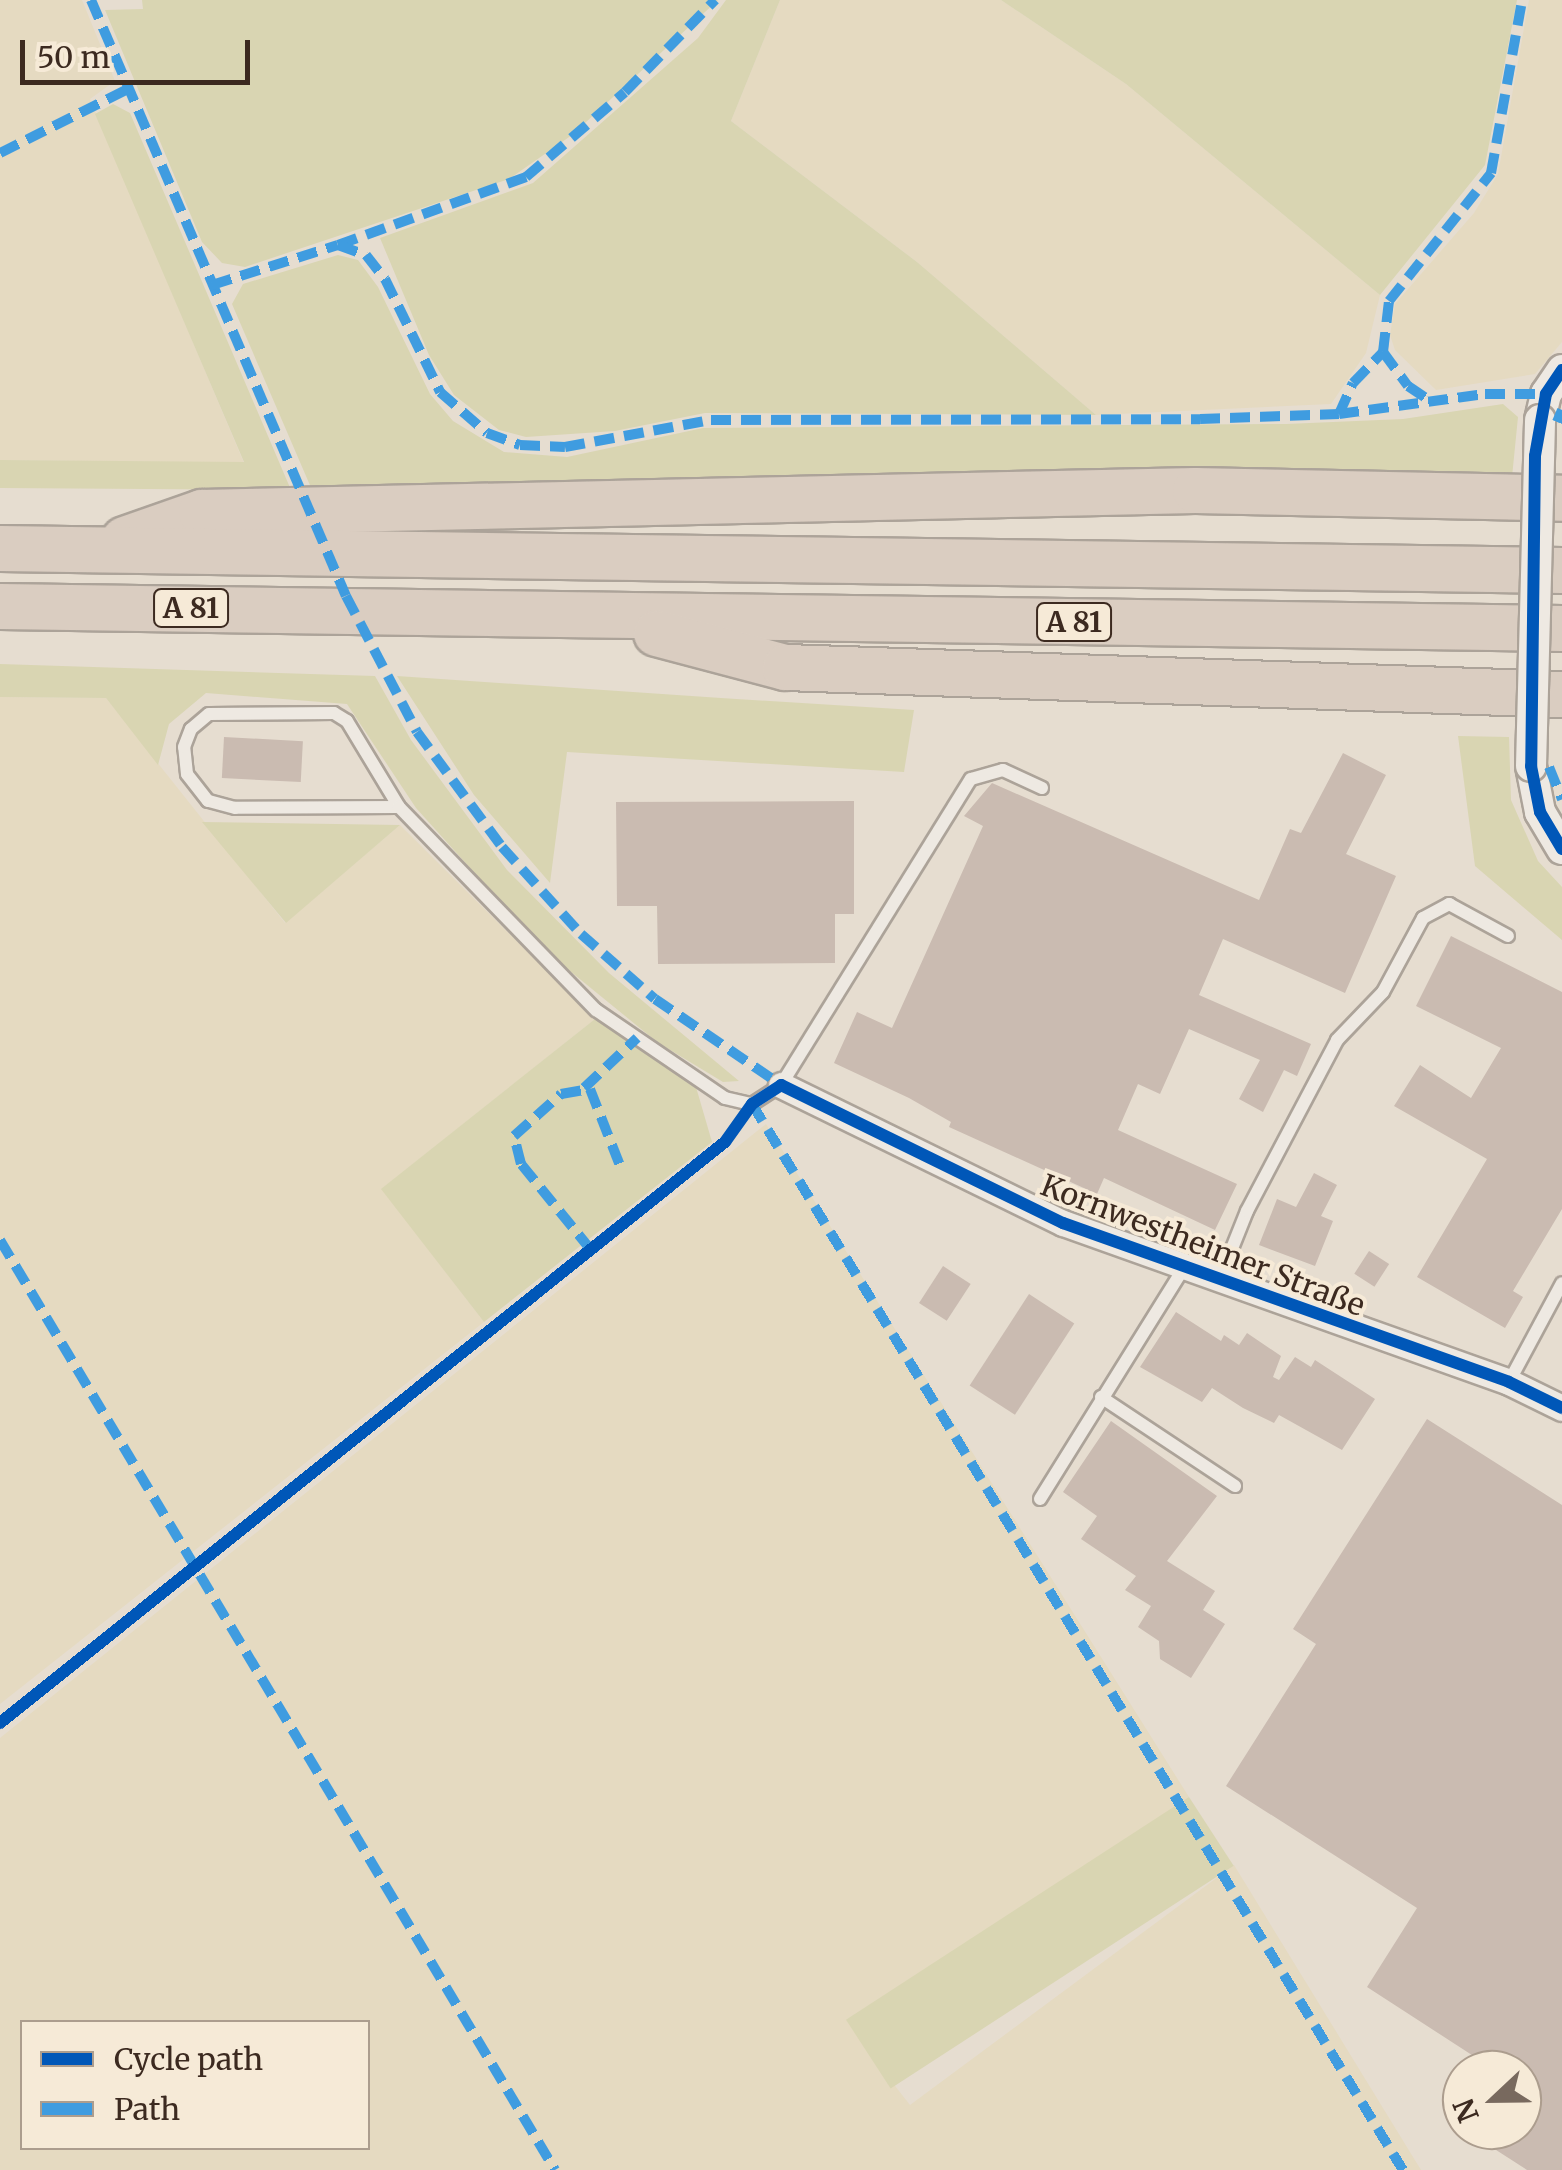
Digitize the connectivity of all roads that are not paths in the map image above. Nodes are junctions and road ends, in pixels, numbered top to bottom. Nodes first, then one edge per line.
1 (1562, 370) edge
2 (1562, 498) edge
3 (0, 548) edge
4 (93, 550) junction
5 (1562, 570) edge
6 (0, 606) edge
7 (586, 614) junction
8 (1562, 628) edge
9 (1558, 695) edge
10 (1042, 788) dead end
11 (400, 808) junction
12 (1562, 849) edge
13 (1508, 936) dead end
14 (780, 1085) junction
15 (1182, 1270) junction
16 (1218, 1283) junction
17 (1562, 1284) edge
18 (1509, 1382) junction
19 (1102, 1397) junction
20 (1562, 1408) edge
21 (1235, 1486) dead end
22 (1040, 1499) dead end

1 - 12 street, bridge
2 - 4 highway
3 - 4 highway, A 81
4 - 5 highway, A 81
6 - 7 highway, A 81
7 - 8 highway, A 81
7 - 9 highway
10 - 14 lane
11 - 11 lane
11 - 14 lane
13 - 16 lane, Kornwestheimer Straße
14 - 15 street, Kornwestheimer Straße
15 - 16 street, Kornwestheimer Straße
15 - 19 lane
16 - 18 street, Kornwestheimer Straße
17 - 18 lane
18 - 20 street, Kornwestheimer Straße
19 - 21 lane
19 - 22 lane

